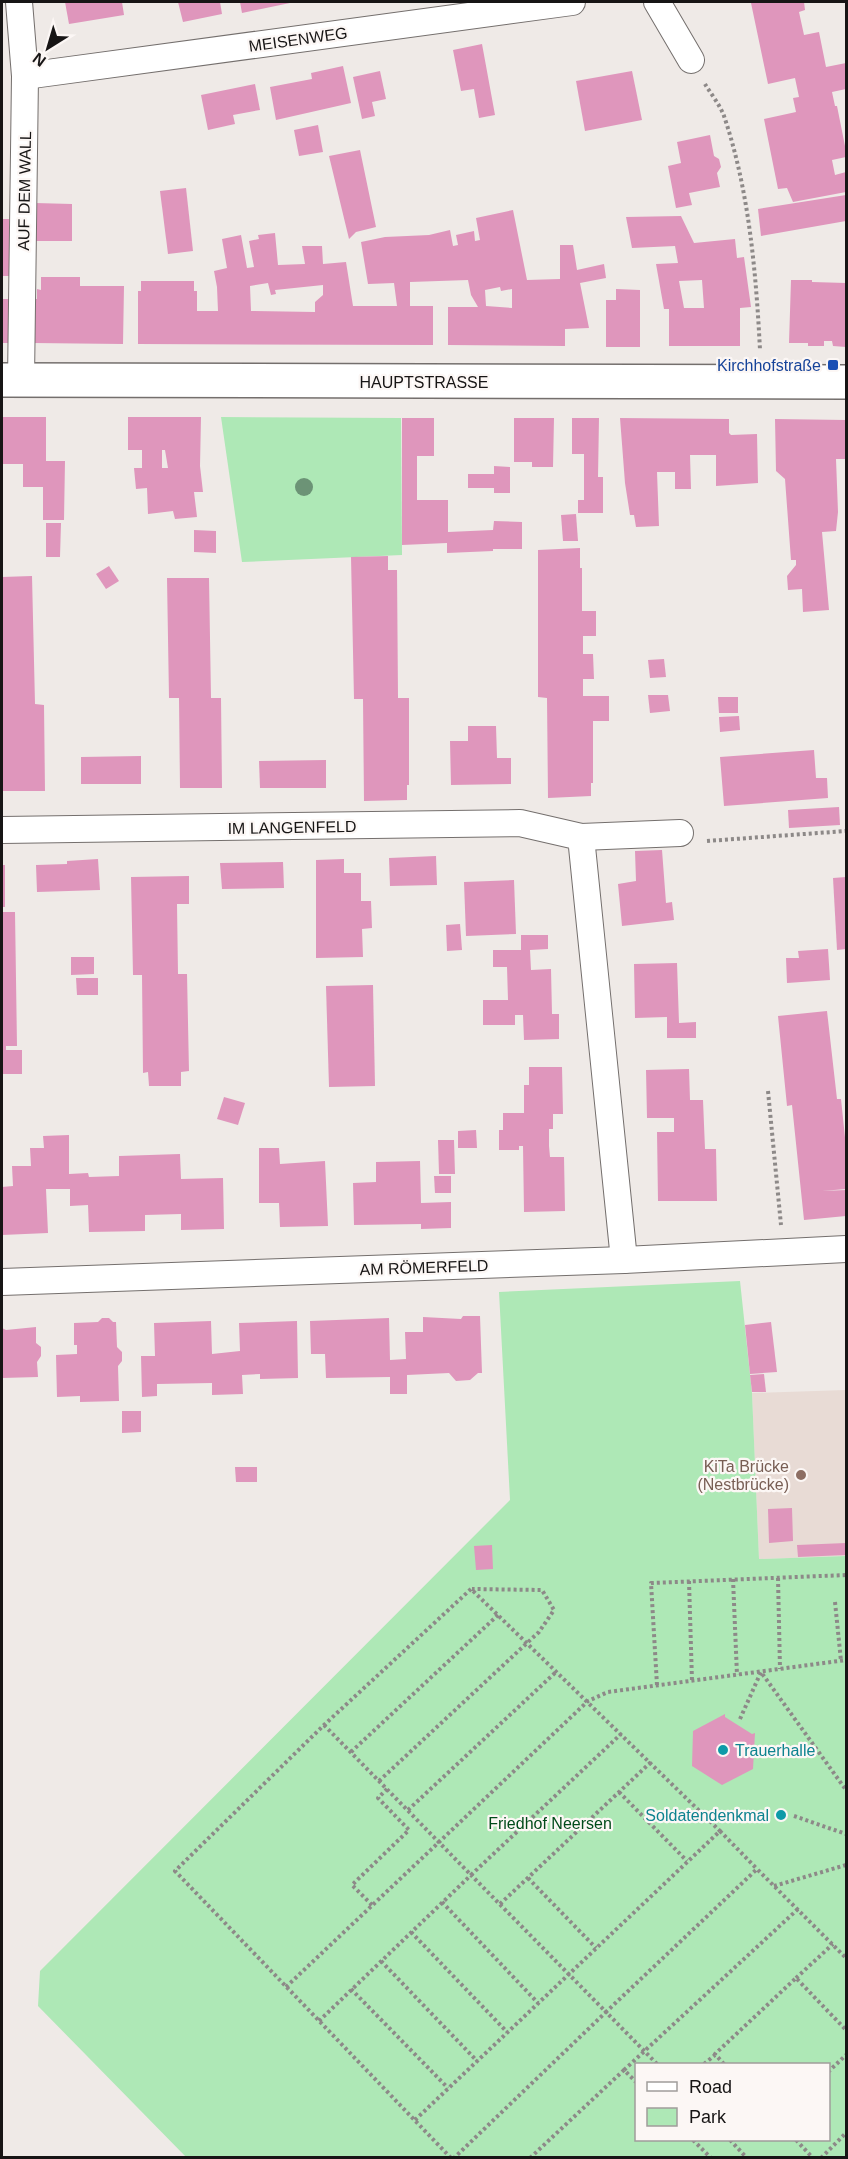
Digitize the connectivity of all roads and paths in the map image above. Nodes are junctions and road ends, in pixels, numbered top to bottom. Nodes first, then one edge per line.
1 (19, 2) edge
2 (572, 2) edge
3 (657, 2) edge
4 (691, 60) joint
5 (25, 76) junction
6 (11, 380) edge
7 (762, 381) junction
8 (846, 382) edge
9 (2, 830) edge
10 (846, 831) edge
11 (680, 833) joint
12 (581, 837) junction
13 (768, 1091) dead end
14 (846, 1249) edge
15 (784, 1252) junction
16 (624, 1260) junction
17 (2, 1282) edge
18 (846, 1575) edge
19 (778, 1578) junction
20 (733, 1579) junction
21 (689, 1581) junction
22 (471, 1589) junction
23 (835, 1602) dead end
24 (498, 1615) junction
25 (527, 1643) junction
26 (844, 1660) edge
27 (780, 1669) junction
28 (556, 1671) junction
29 (761, 1672) junction
30 (736, 1675) junction
31 (693, 1681) junction
32 (657, 1685) junction
33 (588, 1701) junction
34 (740, 1719) dead end
35 (324, 1725) junction
36 (621, 1733) junction
37 (351, 1752) junction
38 (651, 1762) junction
39 (379, 1781) junction
40 (387, 1789) junction
41 (846, 1790) edge
42 (619, 1792) junction
43 (408, 1810) junction
44 (794, 1816) dead end
45 (720, 1831) junction
46 (846, 1834) edge
47 (439, 1842) junction
48 (687, 1861) junction
49 (846, 1865) edge
50 (757, 1869) junction
51 (471, 1875) junction
52 (528, 1878) junction
53 (774, 1886) junction
54 (442, 1902) junction
55 (500, 1904) junction
56 (372, 1905) junction
57 (798, 1909) junction
58 (411, 1932) junction
59 (833, 1944) junction
60 (596, 1948) junction
61 (846, 1958) edge
62 (381, 1961) junction
63 (568, 1973) junction
64 (796, 1978) junction
65 (286, 1987) junction
66 (351, 1989) junction
67 (538, 2003) junction
68 (606, 2012) junction
69 (319, 2021) junction
70 (846, 2030) edge
71 (507, 2032) junction
72 (645, 2052) junction
73 (715, 2054) junction
74 (846, 2055) edge
75 (477, 2061) junction
76 (656, 2063) edge
77 (705, 2063) edge
78 (723, 2063) edge
79 (624, 2070) junction
80 (830, 2070) edge
81 (635, 2081) edge
82 (448, 2088) junction
83 (415, 2120) junction
84 (846, 2133) edge
85 (695, 2141) edge
86 (732, 2141) edge
87 (798, 2141) edge
88 (452, 2157) edge
89 (530, 2157) edge
90 (711, 2157) edge
91 (747, 2157) edge
92 (813, 2157) edge
93 (821, 2157) edge

1 - 5 street, AUF DEM WALL
2 - 5 street, MEISENWEG
3 - 4 street
4 - 7 path
5 - 6 street, AUF DEM WALL
6 - 7 street, HAUPTSTRASSE
7 - 8 street, HAUPTSTRASSE
9 - 12 street, IM LANGENFELD
10 - 11 path
11 - 12 street, IM LANGENFELD
12 - 16 street
13 - 15 path
14 - 15 street, AM RÖMERFELD
15 - 16 street, AM RÖMERFELD
16 - 17 street, AM RÖMERFELD
18 - 19 path
19 - 20 path
19 - 27 path
20 - 21 path
20 - 30 path
21 - 31 path
21 - 32 path
22 - 24 path
22 - 25 path
22 - 35 path
23 - 26 path
24 - 25 path
24 - 37 path
25 - 28 path
25 - 39 path
26 - 27 path
27 - 29 path
28 - 33 path
28 - 43 path
29 - 30 path
29 - 34 path
29 - 41 path
30 - 31 path
31 - 32 path
32 - 33 path
33 - 36 path
33 - 47 path
35 - 37 path
35 - 65 path
36 - 38 path
36 - 51 path
37 - 39 path
38 - 42 path
38 - 45 path
39 - 40 path
40 - 43 path
40 - 56 path
42 - 48 path
42 - 52 path
43 - 47 path
44 - 46 path
45 - 48 path
45 - 50 path
47 - 51 path
47 - 56 path
48 - 60 path
49 - 53 path
50 - 53 path
50 - 68 path
51 - 54 path
51 - 55 path
52 - 55 path
52 - 60 path
53 - 57 path
54 - 58 path
54 - 67 path
55 - 63 path
56 - 65 path
57 - 59 path
57 - 72 path
58 - 62 path
58 - 71 path
59 - 61 path
59 - 64 path
60 - 63 path
62 - 66 path
62 - 75 path
63 - 67 path
63 - 68 path
64 - 70 path
64 - 73 path
65 - 69 path
66 - 69 path
66 - 82 path
67 - 71 path
68 - 72 path
68 - 88 path
69 - 83 path
71 - 75 path
72 - 76 path
72 - 79 path
73 - 77 path
73 - 78 path
74 - 80 path
75 - 82 path
79 - 81 path
79 - 89 path
82 - 83 path
83 - 88 path
84 - 93 path
85 - 90 path
86 - 91 path
87 - 92 path

